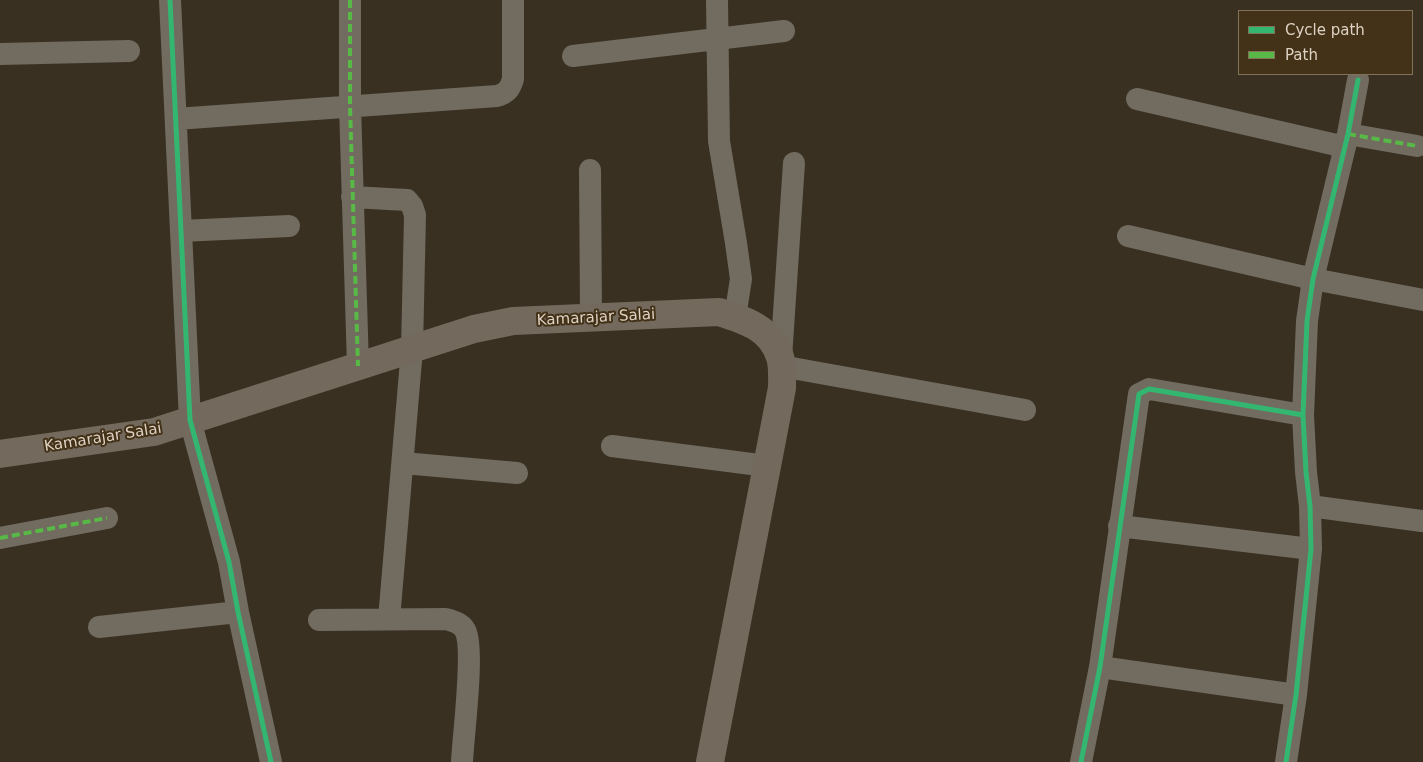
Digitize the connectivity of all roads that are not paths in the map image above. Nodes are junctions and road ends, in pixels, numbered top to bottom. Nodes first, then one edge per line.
1 (170, 0) edge
2 (350, 0) edge
3 (513, 0) edge
4 (717, 0) edge
5 (784, 31) dead end
6 (718, 40) junction
7 (129, 51) dead end
8 (0, 54) edge
9 (572, 56) dead end
10 (1358, 80) dead end
11 (1137, 99) dead end
12 (350, 106) junction
13 (176, 119) junction
14 (1346, 140) junction
15 (1417, 146) dead end
16 (794, 163) dead end
17 (590, 170) dead end
18 (352, 197) junction
19 (289, 226) dead end
20 (181, 231) junction
21 (1128, 236) dead end
22 (1313, 279) junction
23 (1423, 300) edge
24 (735, 317) junction
25 (591, 318) junction
26 (412, 349) junction
27 (781, 362) junction
28 (358, 366) junction
29 (1025, 410) dead end
30 (1303, 415) junction
31 (190, 420) junction
32 (612, 446) dead end
33 (0, 454) edge
34 (403, 463) junction
35 (767, 466) junction
36 (517, 473) dead end
37 (1310, 506) junction
38 (107, 518) dead end
39 (1422, 521) dead end
40 (1119, 526) junction
41 (0, 538) edge
42 (1311, 549) junction
43 (238, 612) junction
44 (389, 619) junction
45 (319, 620) dead end
46 (99, 627) dead end
47 (1100, 667) junction
48 (1296, 695) junction
49 (271, 762) edge
50 (462, 762) edge
51 (710, 762) edge
52 (1081, 762) edge
53 (1286, 762) edge

1 - 13 street
2 - 12 street
3 - 12 street
4 - 6 street
5 - 6 street
6 - 9 street
6 - 24 street
7 - 8 street
10 - 14 street
11 - 14 street
12 - 13 street
12 - 18 street
13 - 20 street
14 - 15 street
14 - 22 street
16 - 27 street
17 - 25 street
18 - 26 street
18 - 28 street
19 - 20 street
20 - 31 street
21 - 22 street
22 - 23 street
22 - 30 street
24 - 25 main road, Kamarajar Salai
24 - 27 main road, Kamarajar Salai
25 - 26 main road, Kamarajar Salai
26 - 28 main road, Kamarajar Salai
26 - 34 street
27 - 29 street
27 - 35 main road, Kamarajar Salai
28 - 31 main road, Kamarajar Salai
30 - 37 street
30 - 40 street
31 - 33 main road, Kamarajar Salai
31 - 43 street
32 - 35 street
34 - 36 street
34 - 44 street
35 - 51 main road, Kamarajar Salai
37 - 39 street
37 - 42 street
38 - 41 street
40 - 42 street
40 - 47 street
42 - 48 street
43 - 46 street
43 - 49 street
44 - 45 street
44 - 50 street
47 - 48 street
47 - 52 street
48 - 53 street

